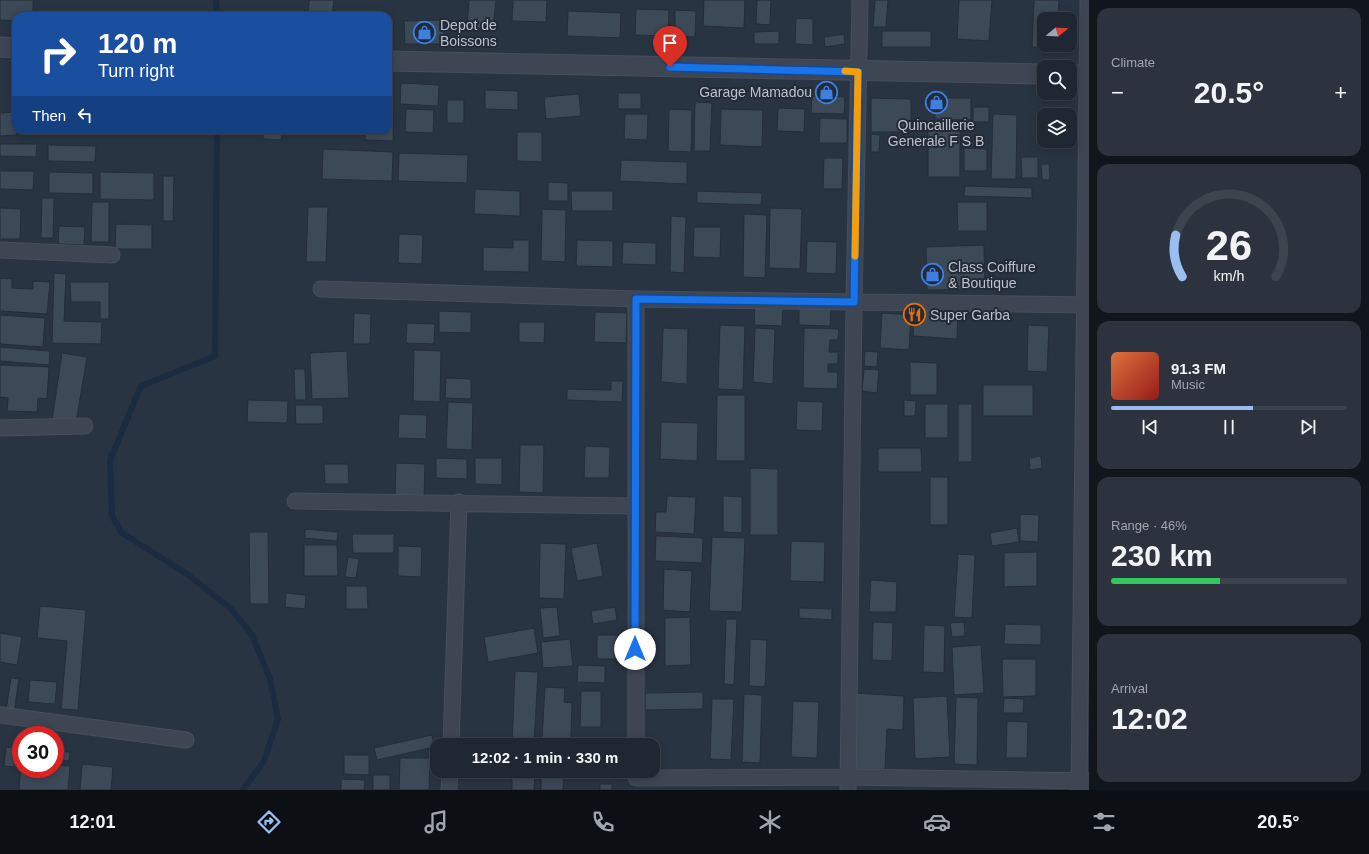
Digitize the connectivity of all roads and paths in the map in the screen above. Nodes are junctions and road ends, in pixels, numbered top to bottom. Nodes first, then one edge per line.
1 (860, 0) edge
2 (1088, 0) edge
3 (0, 47) edge
4 (12, 48) edge
5 (392, 61) edge
6 (858, 72) junction
7 (1037, 74) edge
8 (1082, 75) edge
9 (0, 250) edge
10 (112, 255) dead end
11 (320, 289) dead end
12 (636, 299) junction
13 (854, 302) junction
14 (1087, 305) edge
15 (84, 426) dead end
16 (0, 428) edge
17 (295, 501) dead end
18 (459, 502) junction
19 (634, 506) junction
20 (0, 715) edge
21 (451, 738) edge
22 (636, 738) edge
23 (186, 740) dead end
24 (450, 778) edge
25 (636, 780) edge
26 (848, 783) edge
27 (1082, 784) edge
28 (449, 790) edge

1 - 6 street
2 - 8 street
3 - 4 street
5 - 6 street
6 - 7 street
6 - 13 street
8 - 14 street
9 - 10 street
11 - 12 street
12 - 13 street
12 - 19 street
13 - 14 street
13 - 26 street
14 - 27 street
15 - 16 street
17 - 18 street
18 - 19 street
18 - 21 street
19 - 22 street
20 - 23 street
24 - 28 street
25 - 26 street
26 - 27 street

